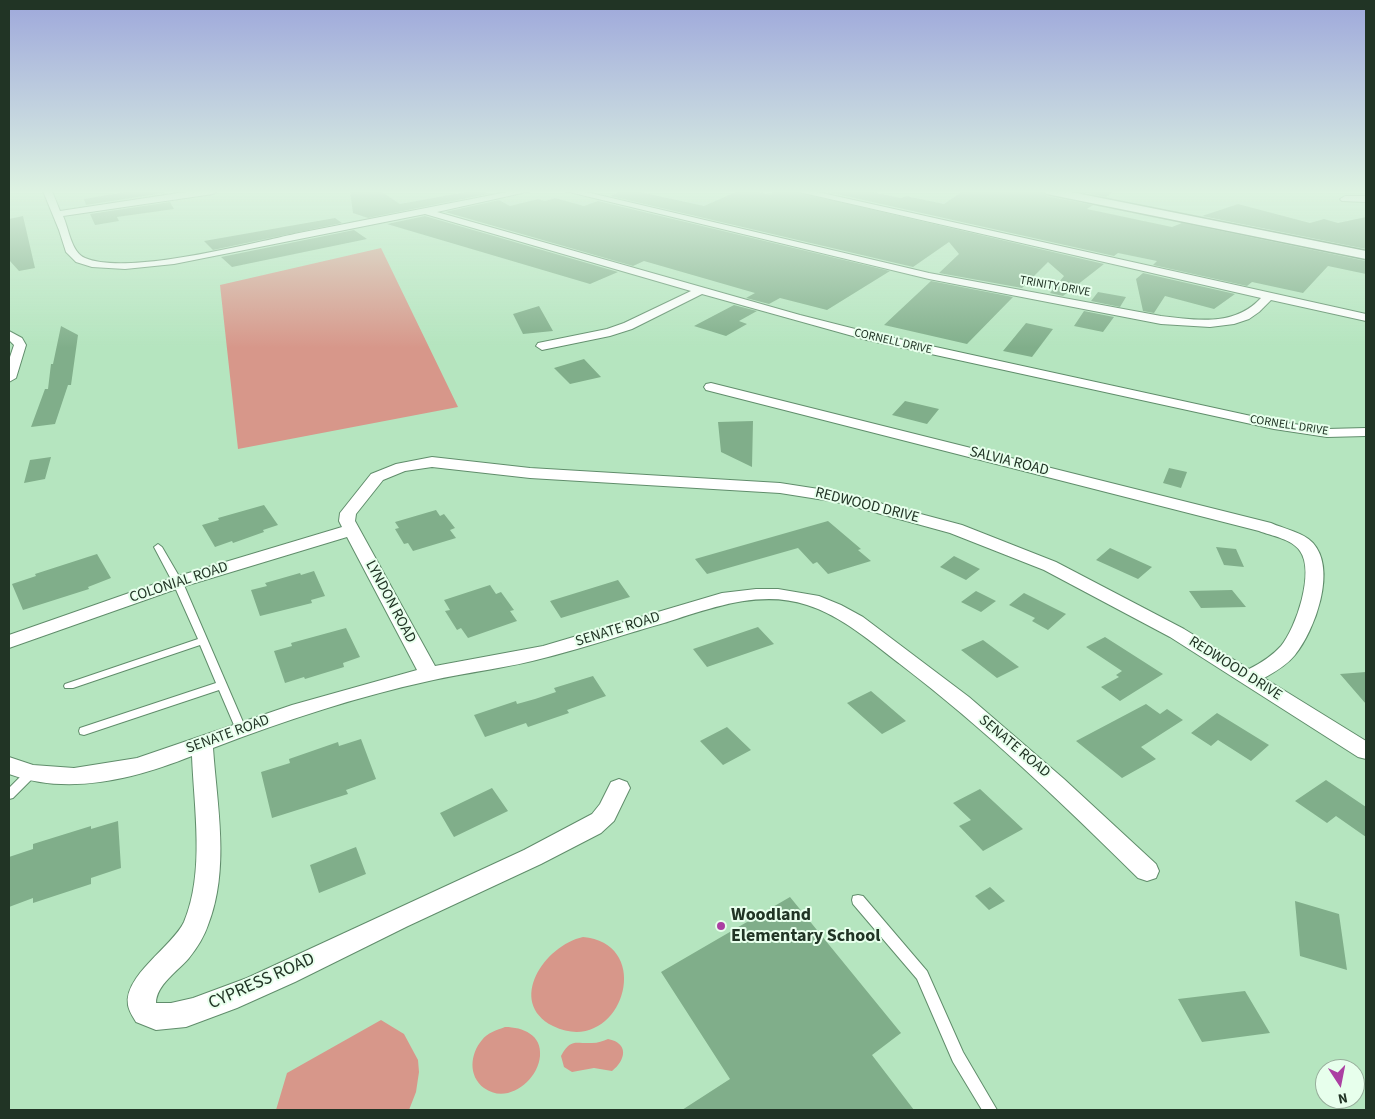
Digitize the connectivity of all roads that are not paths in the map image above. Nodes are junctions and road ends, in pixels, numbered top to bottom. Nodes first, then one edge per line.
1 (68, 243) edge
2 (268, 243) edge
3 (535, 243) edge
4 (790, 243) edge
5 (1033, 243) edge
6 (1307, 243) edge
7 (1366, 255) edge
8 (700, 291) junction
9 (1269, 296) junction
10 (1366, 318) edge
11 (9, 335) edge
12 (542, 346) dead end
13 (9, 378) edge
14 (711, 387) dead end
15 (1366, 432) edge
16 (352, 530) junction
17 (158, 547) dead end
18 (178, 583) junction
19 (203, 641) junction
20 (9, 642) edge
21 (429, 674) junction
22 (1249, 678) junction
23 (222, 685) junction
24 (69, 686) dead end
25 (241, 729) junction
26 (84, 731) dead end
27 (202, 744) junction
28 (1366, 751) edge
29 (9, 766) edge
30 (31, 773) junction
31 (619, 788) dead end
32 (9, 795) edge
33 (1147, 871) dead end
34 (858, 900) dead end
35 (990, 1110) edge

1 - 2 street
3 - 8 street, CORNELL DRIVE
4 - 9 street, TRINITY DRIVE
5 - 9 street
6 - 7 street
8 - 12 street
8 - 15 street, CORNELL DRIVE
9 - 10 street
11 - 13 street
14 - 22 street, SALVIA ROAD
16 - 18 street, COLONIAL ROAD
16 - 21 street, LYNDON ROAD
16 - 22 street, REDWOOD DRIVE
17 - 18 lane
18 - 19 lane
18 - 20 street, COLONIAL ROAD
19 - 23 lane
19 - 24 lane
21 - 25 street, SENATE ROAD
21 - 33 street, SENATE ROAD
22 - 28 street, REDWOOD DRIVE
23 - 25 lane
23 - 26 lane
25 - 27 street, SENATE ROAD
27 - 30 street, SENATE ROAD
27 - 31 street, CYPRESS ROAD
29 - 30 street, SENATE ROAD
30 - 32 lane
34 - 35 lane

